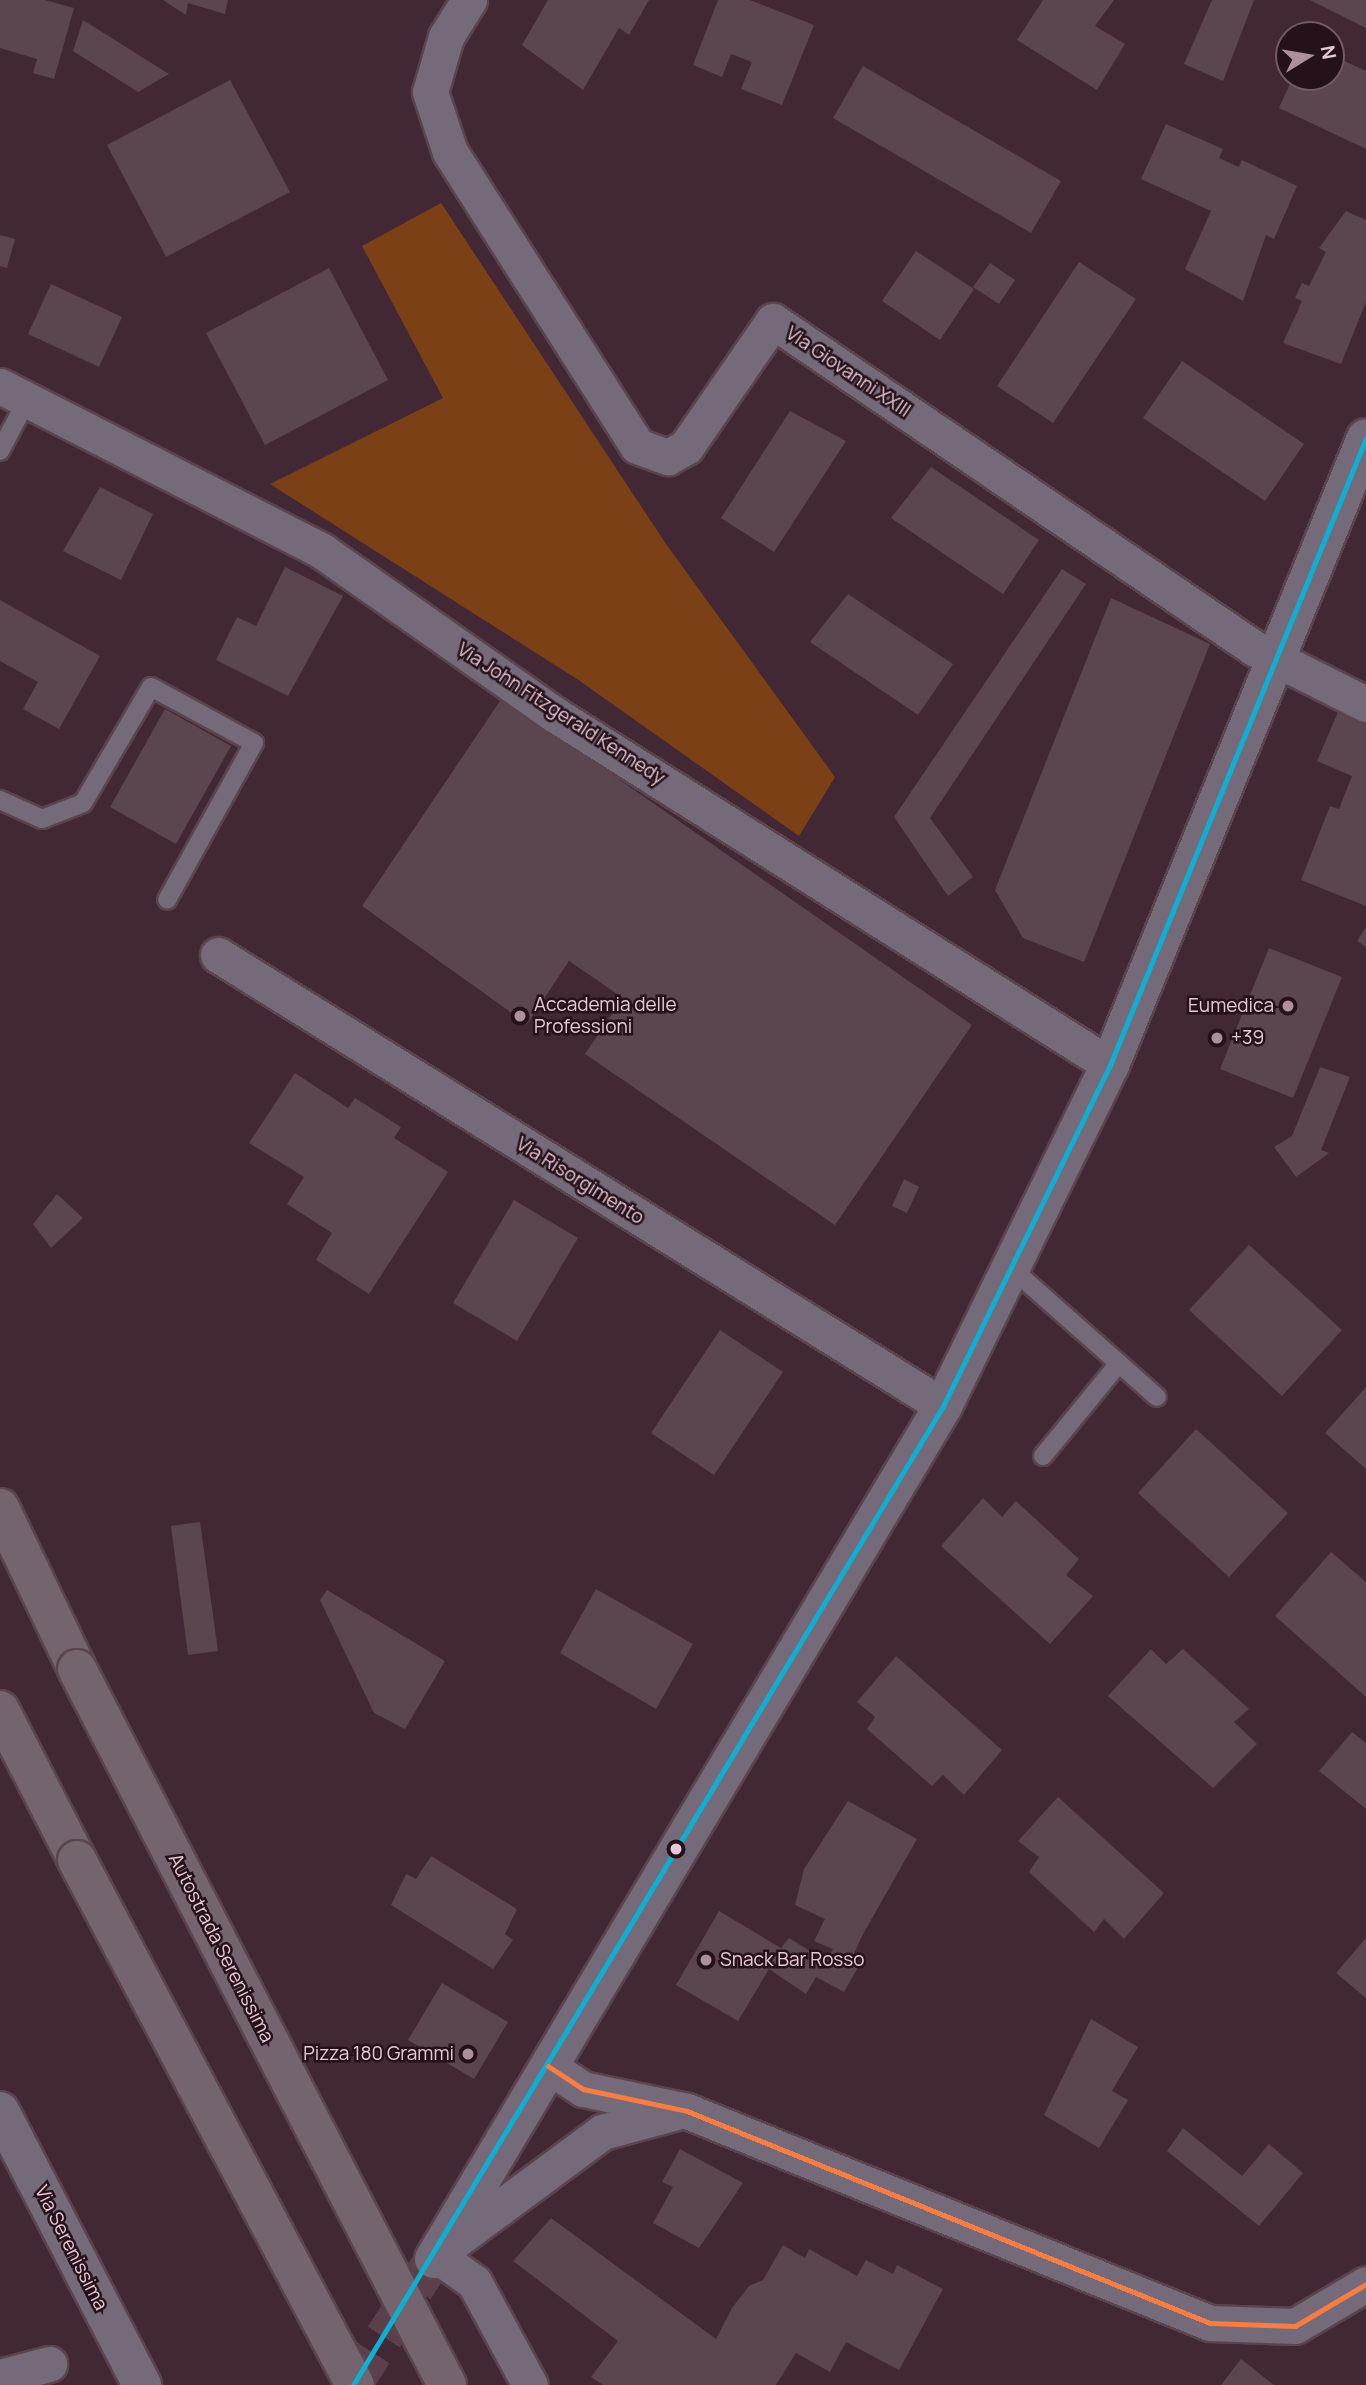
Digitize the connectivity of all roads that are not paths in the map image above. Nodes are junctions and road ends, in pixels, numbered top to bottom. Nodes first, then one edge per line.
1 (469, 0) edge
2 (13, 393) edge
3 (1365, 439) edge
4 (0, 451) edge
5 (1276, 661) junction
6 (1366, 704) edge
7 (0, 800) edge
8 (167, 900) dead end
9 (218, 955) dead end
10 (1110, 1065) junction
11 (1010, 1267) junction
12 (1119, 1363) junction
13 (1157, 1397) dead end
14 (943, 1406) junction
15 (1043, 1455) dead end
16 (0, 1488) edge
17 (0, 1508) edge
18 (34, 1573) junction
19 (0, 1710) edge
20 (0, 1724) edge
21 (46, 1797) junction
22 (548, 2066) junction
23 (684, 2110) junction
24 (0, 2111) edge
25 (435, 2257) junction
26 (1366, 2284) edge
27 (49, 2364) dead end
28 (0, 2377) edge
29 (142, 2385) edge
30 (355, 2385) edge
31 (447, 2385) edge
32 (530, 2385) edge

1 - 5 street, Via Giovanni XXIII
2 - 4 lane
2 - 10 street, Via John Fitzgerald Kennedy
3 - 5 street
5 - 6 street
5 - 10 street
7 - 8 lane
9 - 14 street, Via Risorgimento
10 - 11 street
11 - 12 lane
11 - 14 street
12 - 13 lane
12 - 15 lane
14 - 22 street
16 - 18 highway
17 - 18 highway, Autostrada Serenissima
18 - 31 highway, Autostrada Serenissima, bridge
19 - 21 highway
20 - 21 highway
21 - 30 highway, bridge
22 - 23 street
22 - 25 street
23 - 25 street
23 - 26 street
24 - 29 street, Via Serenissima
25 - 32 street
27 - 28 street

